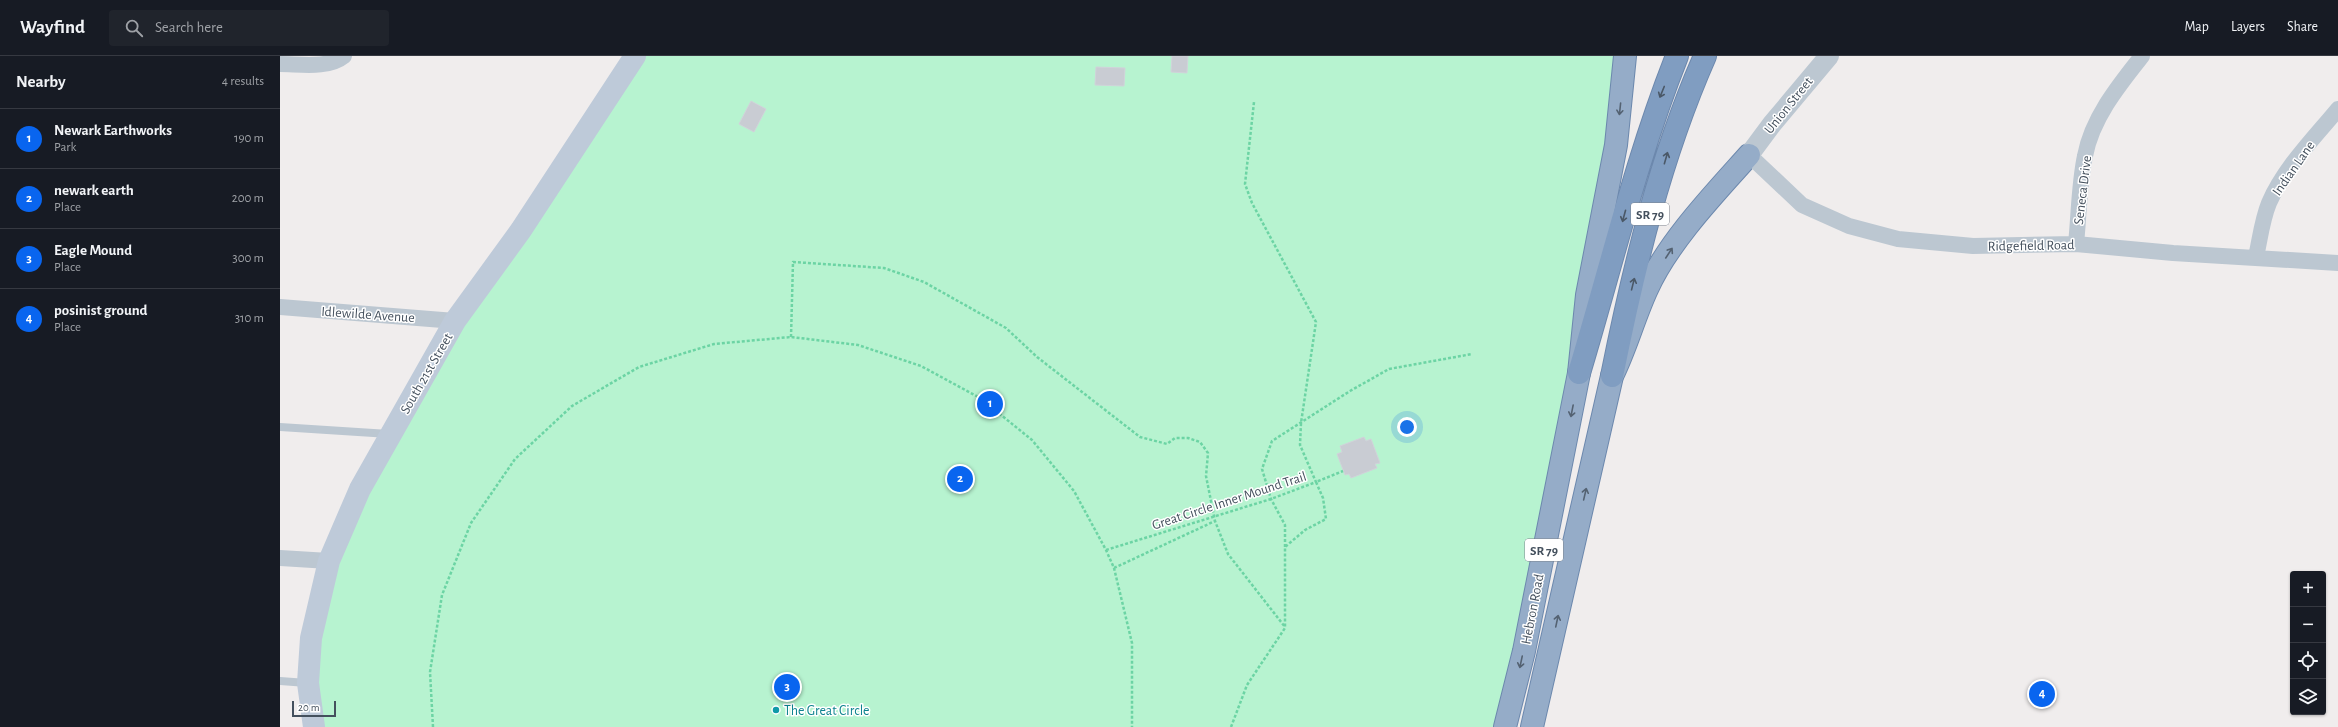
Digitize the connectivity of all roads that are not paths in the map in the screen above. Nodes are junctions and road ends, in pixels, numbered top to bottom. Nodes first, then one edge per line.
1 (344, 56) edge
2 (635, 56) edge
3 (1625, 56) edge
4 (1677, 56) edge
5 (1705, 56) edge
6 (1829, 56) edge
7 (2142, 56) edge
8 (280, 64) edge
9 (2338, 109) edge
10 (1749, 156) junction
11 (2076, 244) junction
12 (2256, 257) junction
13 (2338, 263) edge
14 (280, 307) edge
15 (456, 321) junction
16 (1579, 373) junction
17 (1612, 376) junction
18 (280, 427) edge
19 (390, 434) junction
20 (280, 558) edge
21 (329, 561) junction
22 (280, 681) edge
23 (308, 683) junction
24 (314, 727) edge
25 (1505, 727) edge
26 (1532, 727) edge

1 - 8 street
2 - 15 main road, South 21st Street
3 -> 16 highway, Hebron Road
4 -> 16 highway, SR 79
17 -> 5 highway, SR 79
6 - 10 street, Union Street
7 - 11 street, Seneca Drive
9 - 12 street, Indian Lane
10 - 11 street, Ridgefield Road
17 -> 10 highway, Hebron Road
11 - 12 street, Ridgefield Road
12 - 13 street, Ridgefield Road
14 - 15 street, Idlewilde Avenue
15 - 19 main road, South 21st Street
16 -> 25 highway, Hebron Road / SR 79
26 -> 17 highway, Hebron Road / SR 79
18 - 19 lane
19 - 21 main road, South 21st Street
20 - 21 street
21 - 23 main road, South 21st Street
22 - 23 lane
23 - 24 main road, South 21st Street

